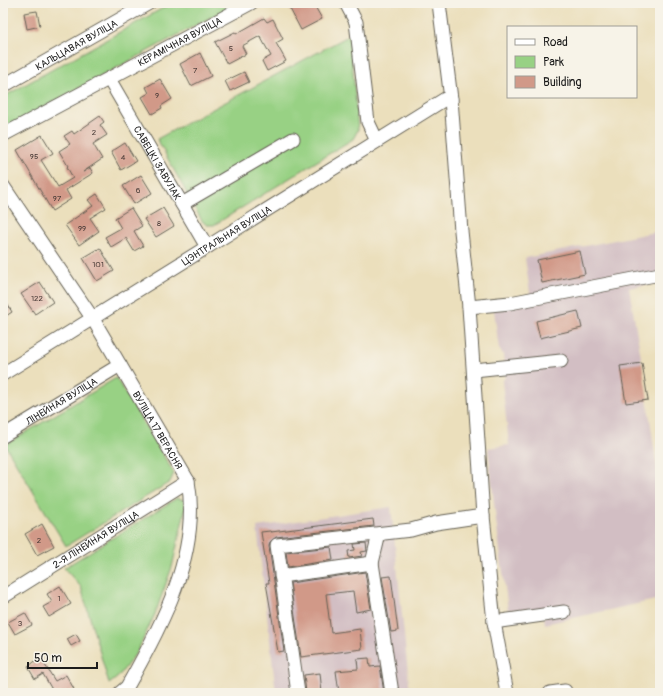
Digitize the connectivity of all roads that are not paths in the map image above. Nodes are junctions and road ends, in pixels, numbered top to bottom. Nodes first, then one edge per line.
1 (251, 3) edge
2 (346, 3) edge
3 (439, 3) edge
4 (147, 4) edge
5 (108, 78) junction
6 (3, 86) edge
7 (451, 98) junction
8 (3, 134) edge
9 (293, 139) dead end
10 (377, 141) junction
11 (3, 186) edge
12 (182, 204) junction
13 (207, 247) junction
14 (660, 274) edge
15 (469, 307) junction
16 (92, 319) junction
17 (561, 361) dead end
18 (120, 365) junction
19 (474, 370) junction
20 (3, 374) edge
21 (3, 436) edge
22 (188, 481) junction
23 (483, 516) junction
24 (379, 534) junction
25 (372, 563) junction
26 (282, 576) junction
27 (3, 597) edge
28 (564, 612) dead end
29 (494, 622) junction
30 (565, 691) dead end
31 (120, 693) edge
32 (298, 693) edge
33 (392, 693) edge
34 (507, 693) edge
35 (550, 693) edge

1 - 5 street, КЕРАМІЧНАЯ ВУЛІЦА
2 - 10 street
3 - 7 street
4 - 6 street, КАЛЬЦАВАЯ ВУЛІЦА
5 - 8 street, КЕРАМІЧНАЯ ВУЛІЦА
5 - 12 street, САВЕЦКІ ЗАВУЛАК
7 - 10 street, ЦЭНТРАЛЬНАЯ ВУЛІЦА
7 - 15 street
9 - 12 street
10 - 13 street, ЦЭНТРАЛЬНАЯ ВУЛІЦА
11 - 16 street, ВУЛІЦА 17 ВЕРАСНЯ
12 - 13 street, САВЕЦКІ ЗАВУЛАК
13 - 16 street, ЦЭНТРАЛЬНАЯ ВУЛІЦА
14 - 15 street
15 - 19 street
16 - 18 street, ВУЛІЦА 17 ВЕРАСНЯ
16 - 20 street, ЦЭНТРАЛЬНАЯ ВУЛІЦА
17 - 19 street
18 - 21 street, ЛІНЕЙНАЯ ВУЛІЦА
18 - 22 street, ВУЛІЦА 17 ВЕРАСНЯ
19 - 23 street
22 - 27 street, 2-Я ЛІНЕЙНАЯ ВУЛІЦА
22 - 31 street, ВУЛІЦА 17 ВЕРАСНЯ
23 - 24 street
23 - 29 street
24 - 25 street
24 - 26 street
25 - 26 street
25 - 33 street
26 - 32 street
28 - 29 street
29 - 34 street
30 - 35 street

